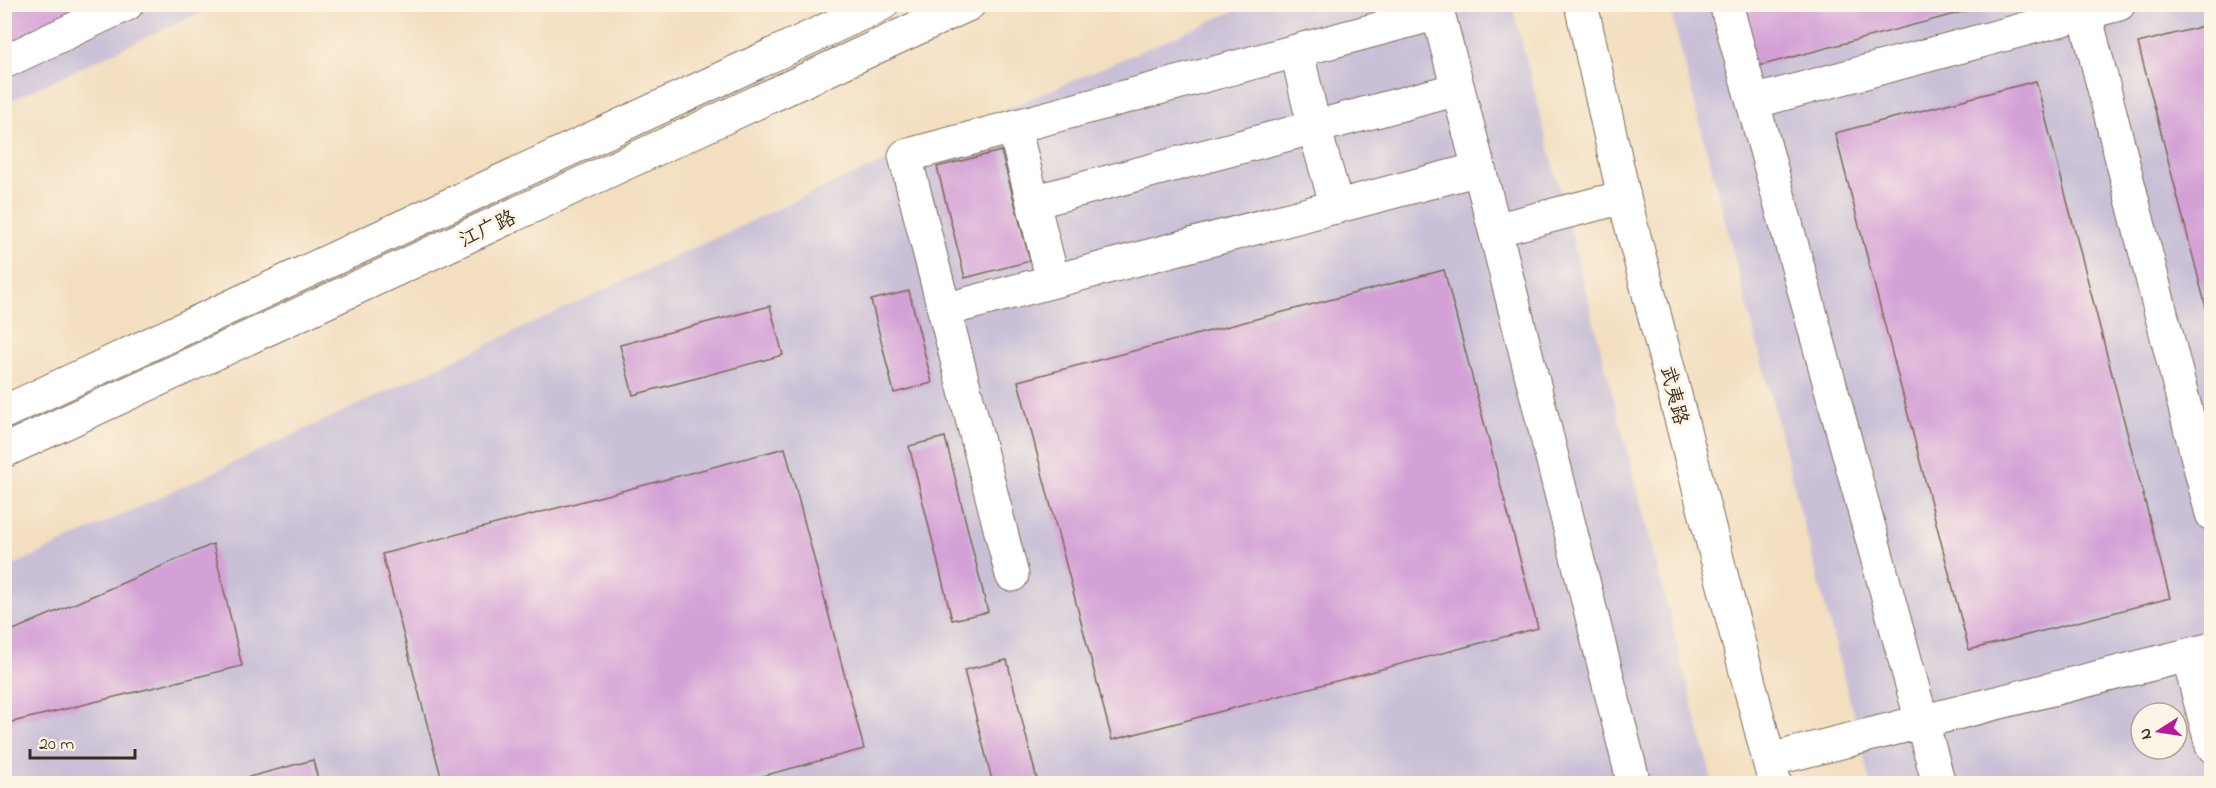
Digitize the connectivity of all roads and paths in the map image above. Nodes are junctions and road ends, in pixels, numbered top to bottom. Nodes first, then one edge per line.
1 (127, 4) edge
2 (882, 4) edge
3 (969, 4) edge
4 (1581, 4) edge
5 (1726, 4) edge
6 (2119, 4) edge
7 (2085, 14) junction
8 (1297, 52) junction
9 (4, 62) edge
10 (1458, 89) junction
11 (1753, 102) junction
12 (1014, 127) junction
13 (1314, 127) junction
14 (1479, 169) junction
15 (1624, 197) junction
16 (1033, 202) junction
17 (1337, 207) junction
18 (1495, 230) junction
19 (1053, 281) junction
20 (944, 310) junction
21 (4, 412) edge
22 (4, 451) edge
23 (2211, 514) edge
24 (1012, 574) dead end
25 (2200, 652) edge
26 (1923, 721) junction
27 (2211, 746) edge
28 (1772, 772) edge
29 (1634, 783) edge
30 (1939, 783) edge

1 - 9 main road
2 - 21 main road, 江广路
3 - 22 main road, 江广路
4 - 15 main road, 武夷路
5 - 11 main road
6 - 7 main road
7 - 11 main road
7 - 23 main road
8 - 10 main road
8 - 12 main road
8 - 13 main road
10 - 13 main road
10 - 14 main road
11 - 26 main road
12 - 16 main road
12 - 20 main road
13 - 16 main road
13 - 17 main road
14 - 17 main road
14 - 18 main road
15 - 18 main road
15 - 28 main road, 武夷路
16 - 19 main road
17 - 19 main road
18 - 29 main road
19 - 20 main road
20 - 24 main road
25 - 26 main road
25 - 27 main road
26 - 28 main road
26 - 30 main road

